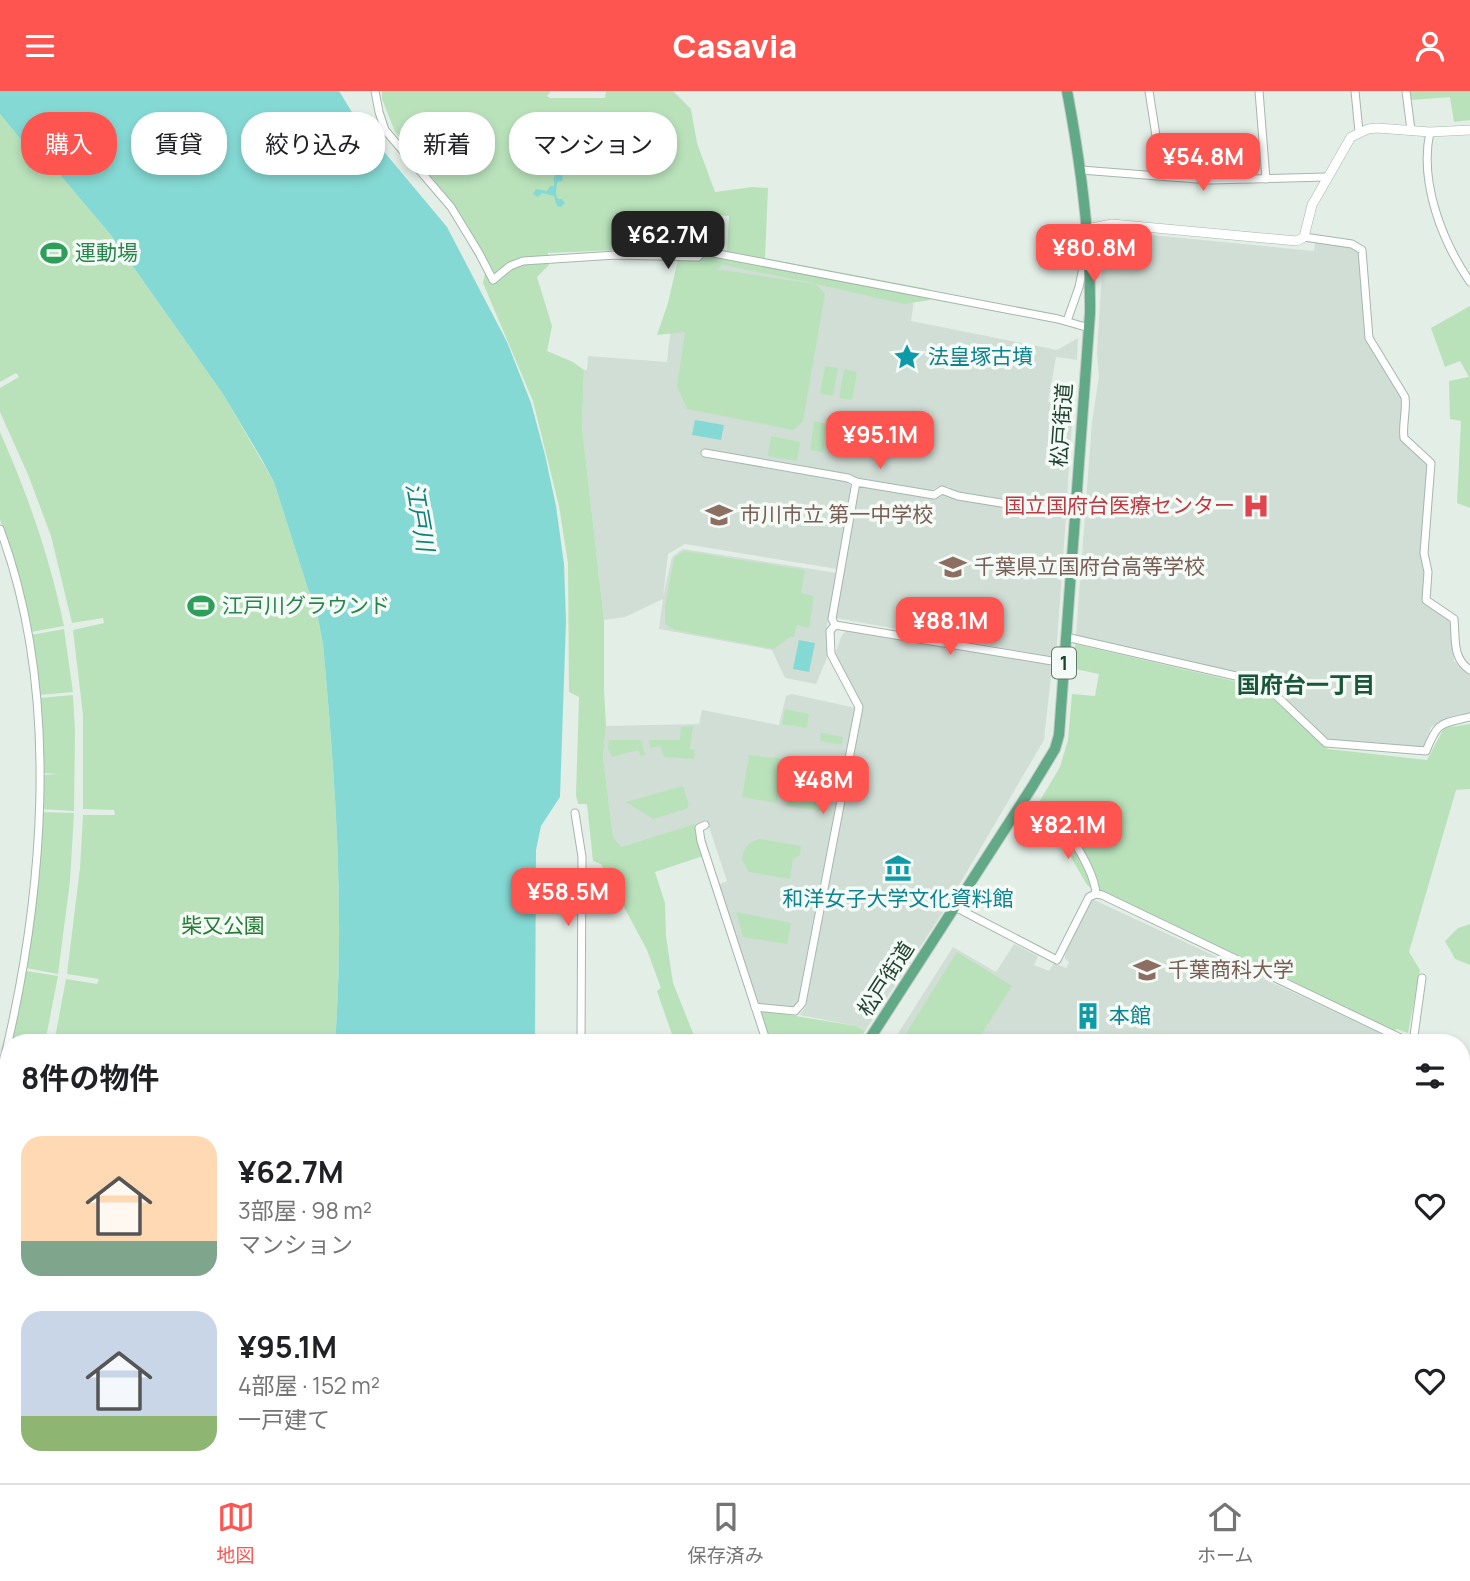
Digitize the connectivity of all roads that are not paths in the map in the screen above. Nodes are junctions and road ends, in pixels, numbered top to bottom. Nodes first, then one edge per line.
1 (375, 91) edge
2 (1067, 91) edge
3 (1149, 91) edge
4 (1259, 91) edge
5 (1355, 91) edge
6 (1406, 91) edge
7 (1411, 130) junction
8 (1470, 131) edge
9 (1359, 132) junction
10 (1430, 132) junction
11 (1081, 170) junction
12 (1152, 175) junction
13 (1326, 177) junction
14 (1266, 179) junction
15 (1088, 234) junction
16 (1304, 237) junction
17 (1470, 282) edge
18 (1067, 321) junction
19 (1089, 328) junction
20 (705, 453) dead end
21 (856, 481) junction
22 (1074, 515) junction
23 (0, 529) edge
24 (835, 625) junction
25 (1066, 637) junction
26 (1064, 663) junction
27 (1470, 670) edge
28 (1470, 717) edge
29 (575, 813) dead end
30 (1062, 821) dead end
31 (705, 825) dead end
32 (1096, 894) junction
33 (955, 907) junction
34 (1422, 978) dead end
35 (755, 1007) junction
36 (10, 1034) edge
37 (581, 1034) edge
38 (764, 1034) edge
39 (873, 1034) edge
40 (1393, 1034) edge
41 (1413, 1034) edge

1 - 18 street
2 - 11 main road, 松戸街道 / 1
3 - 12 street
4 - 14 street
5 - 9 street
6 - 7 street
7 - 9 street
7 - 10 street
8 - 10 street
9 - 13 street
10 - 17 street
11 - 12 street
11 - 15 main road, 松戸街道 / 1
12 - 14 street
13 - 14 street
13 - 16 street
15 - 16 street
15 - 18 street
15 - 19 main road, 松戸街道 / 1
16 - 27 street
18 - 19 street
19 - 22 main road, 松戸街道 / 1
20 - 21 street
21 - 22 street
21 - 24 street
22 - 25 main road, 松戸街道 / 1
23 - 36 street
24 - 26 street
24 - 35 street
25 - 26 main road, 松戸街道 / 1
25 - 28 street
26 - 33 main road, 松戸街道 / 1
29 - 37 street
30 - 32 street
31 - 35 street
32 - 33 street
32 - 40 street
33 - 39 main road, 松戸街道 / 1
34 - 41 street
35 - 38 street

